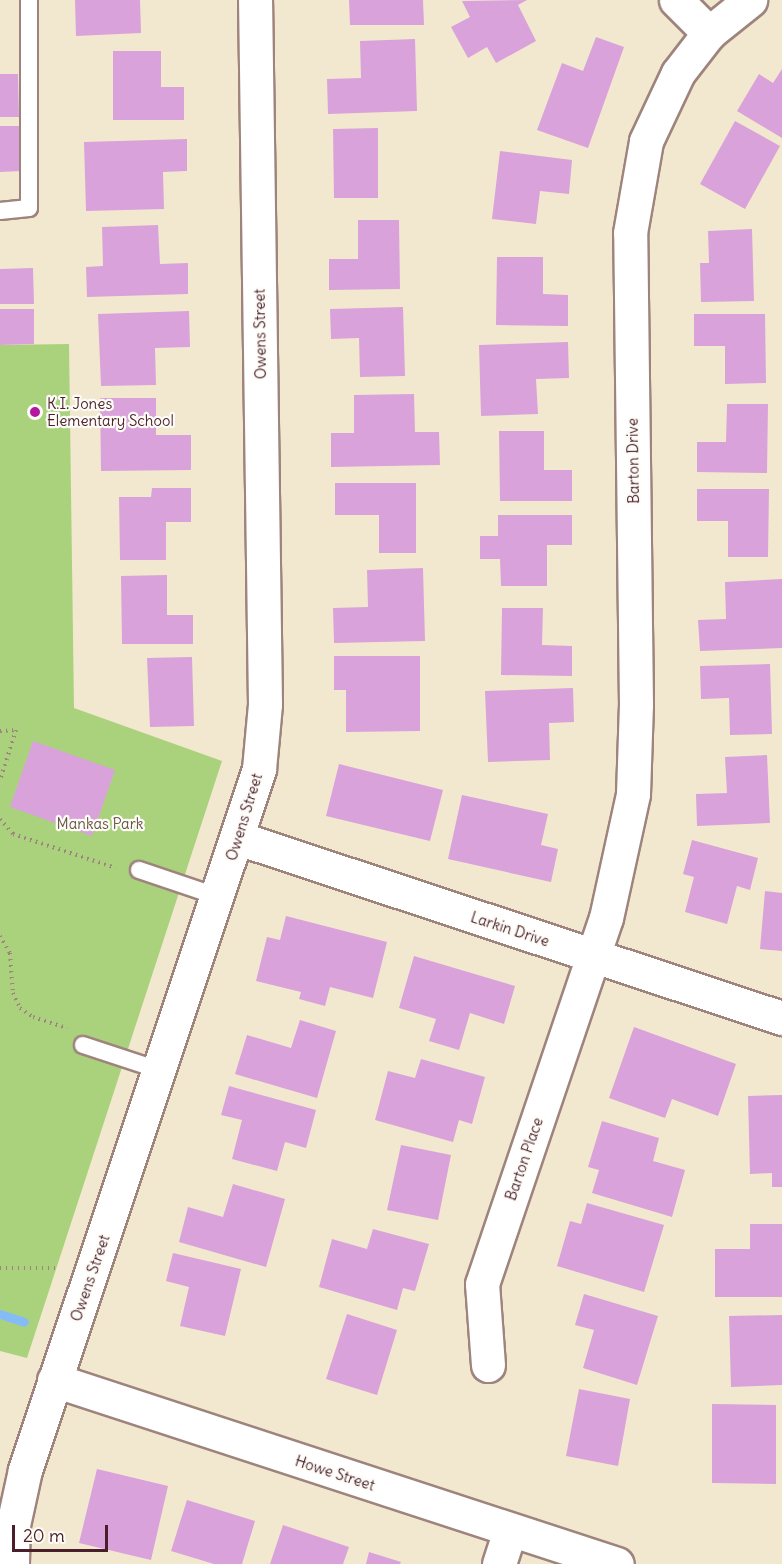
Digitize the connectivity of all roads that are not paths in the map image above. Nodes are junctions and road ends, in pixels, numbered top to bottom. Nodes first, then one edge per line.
1 (29, 0) edge
2 (255, 0) edge
3 (676, 0) edge
4 (750, 0) edge
5 (709, 33) junction
6 (0, 211) edge
7 (238, 838) junction
8 (133, 871) road end
9 (219, 897) junction
10 (593, 957) junction
11 (782, 1018) edge
12 (79, 1037) road end
13 (159, 1070) junction
14 (488, 1365) dead end
15 (54, 1380) junction
16 (510, 1531) junction
17 (12, 1564) edge
18 (499, 1564) edge
19 (617, 1564) edge

1 - 6 lane
2 - 7 street, Owens Street
3 - 5 street
4 - 5 street, Barton Drive
5 - 10 street, Barton Drive
7 - 9 street, Owens Street
7 - 10 street, Larkin Drive
8 - 9 lane
9 - 13 street, Owens Street
10 - 11 street, Larkin Drive
10 - 14 street, Barton Place
12 - 13 lane
13 - 15 street, Owens Street
15 - 16 street, Howe Street
15 - 17 street, Owens Street
16 - 18 street
16 - 19 street, Howe Street

